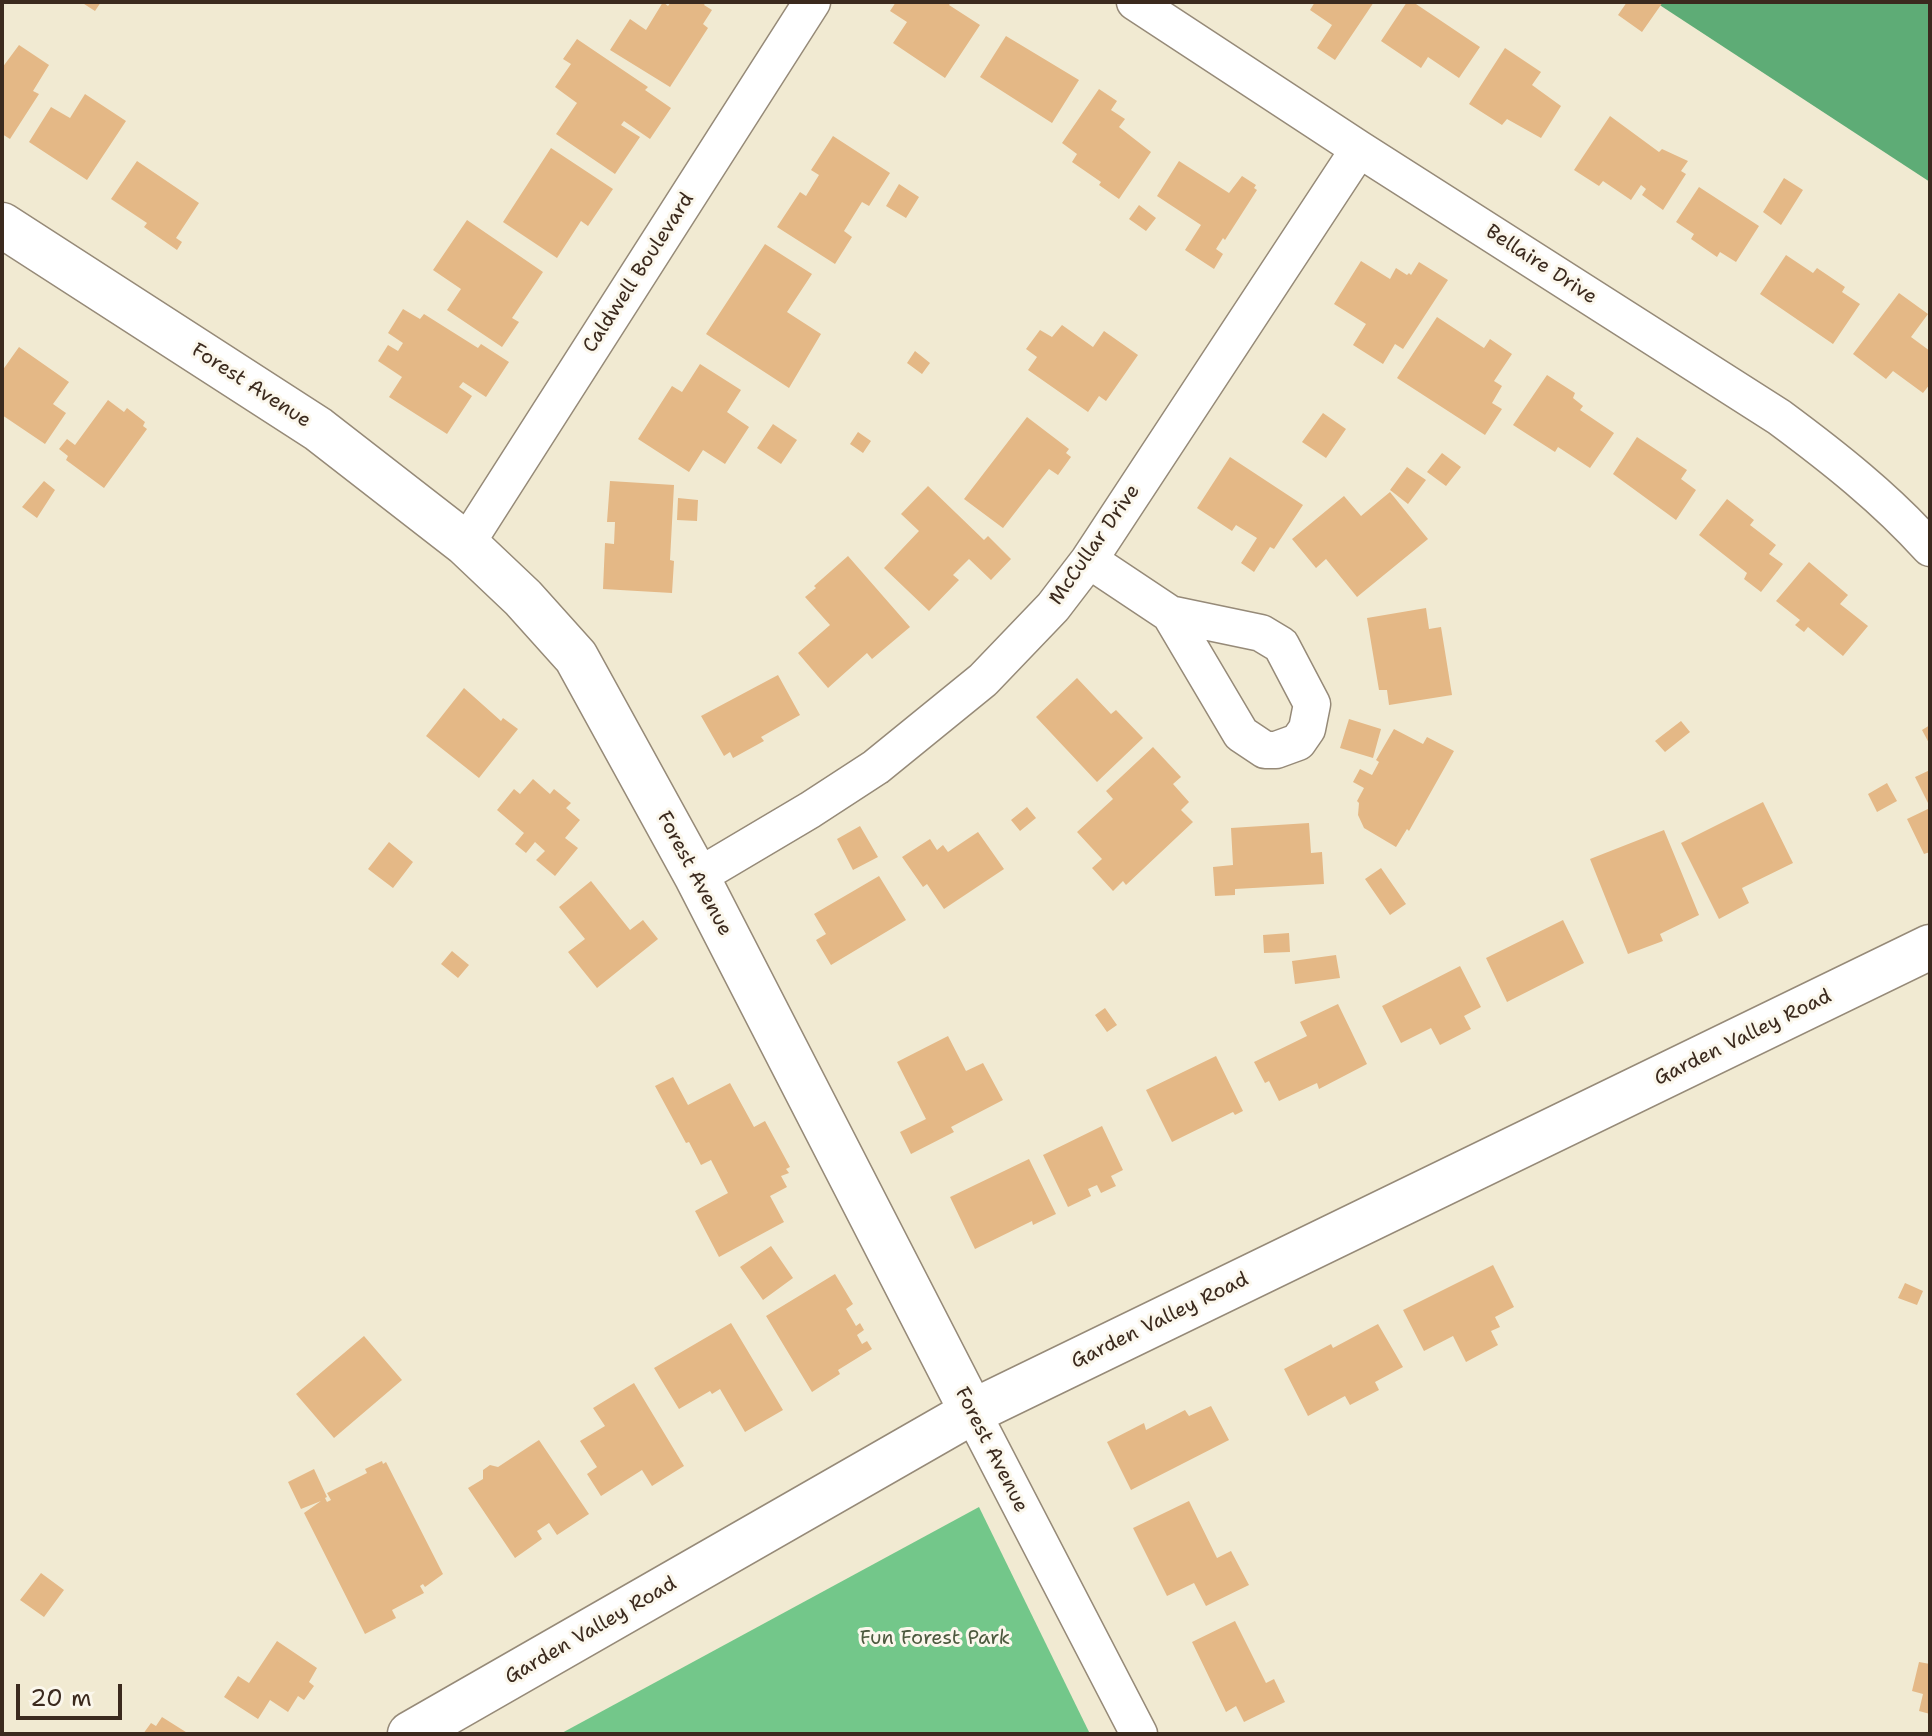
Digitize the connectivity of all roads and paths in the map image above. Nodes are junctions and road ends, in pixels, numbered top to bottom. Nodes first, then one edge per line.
1 (812, 2) edge
2 (1135, 2) edge
3 (1359, 149) junction
4 (2, 225) edge
5 (466, 544) junction
6 (1930, 548) edge
7 (1089, 560) junction
8 (1170, 614) dead end
9 (697, 877) junction
10 (1930, 947) edge
11 (972, 1412) junction
12 (410, 1734) edge
13 (1139, 1734) edge

1 - 5 street, Caldwell Boulevard
2 - 3 street, Bellaire Drive
3 - 6 street, Bellaire Drive
3 - 7 street, McCullar Drive
4 - 5 street, Forest Avenue
5 - 9 street, Forest Avenue
7 - 8 street
7 - 9 street, McCullar Drive
9 - 11 street, Forest Avenue
10 - 11 street, Garden Valley Road
11 - 12 street, Garden Valley Road
11 - 13 street, Forest Avenue

